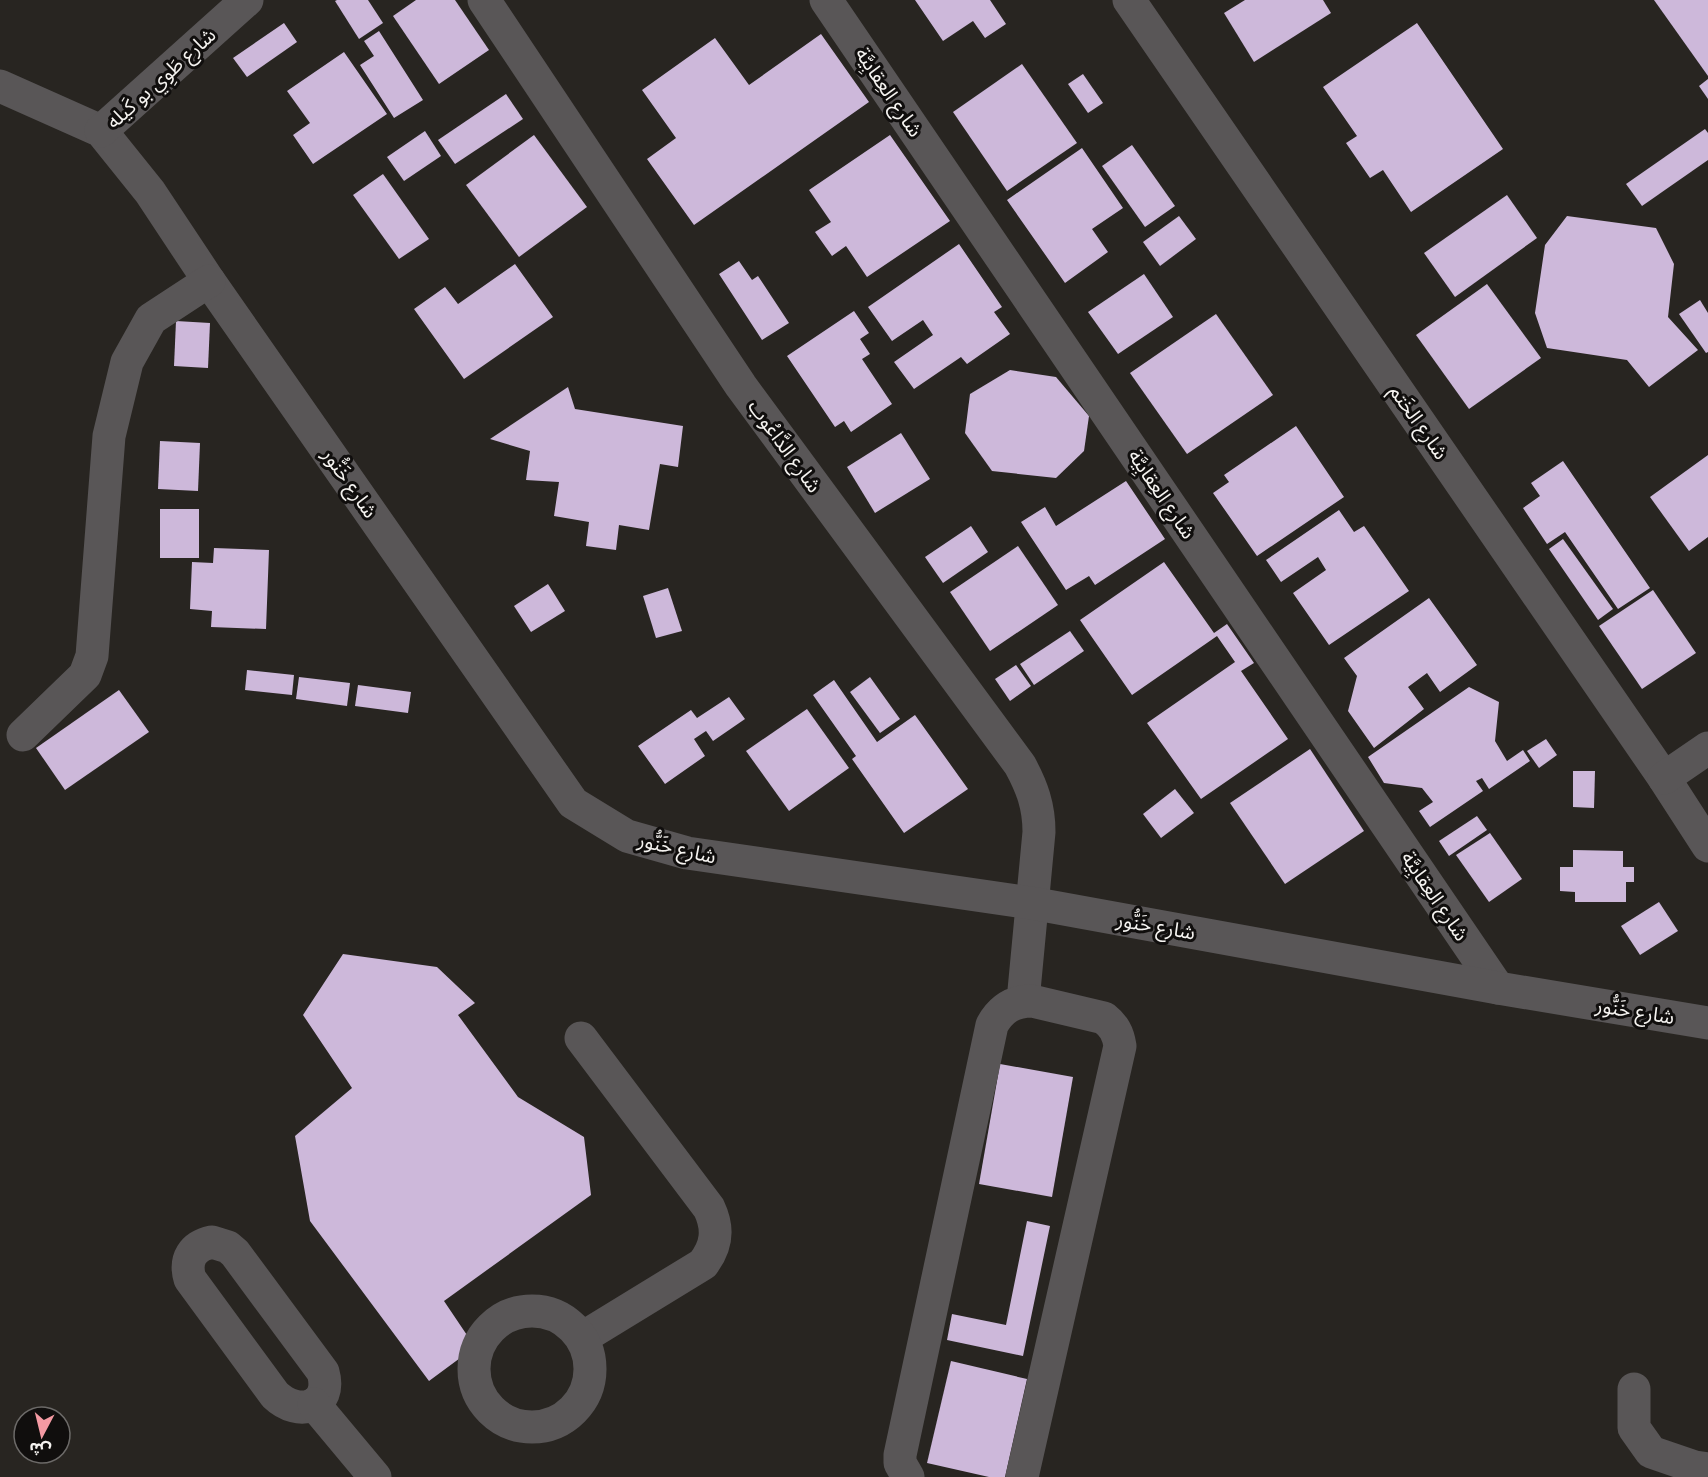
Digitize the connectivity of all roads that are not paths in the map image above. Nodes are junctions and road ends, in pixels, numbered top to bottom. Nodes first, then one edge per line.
1 (247, 0) edge
2 (484, 0) edge
3 (826, 0) edge
4 (1129, 0) edge
5 (0, 86) edge
6 (101, 131) junction
7 (209, 280) junction
8 (23, 735) dead end
9 (1708, 748) edge
10 (1664, 778) junction
11 (1708, 846) edge
12 (1031, 903) junction
13 (1498, 988) junction
14 (1023, 1001) junction
15 (1708, 1023) edge
16 (581, 1038) dead end
17 (582, 1338) dead end
18 (1634, 1389) dead end
19 (314, 1404) junction
20 (1708, 1469) edge
21 (375, 1477) edge
22 (908, 1477) edge
23 (1022, 1477) edge

1 - 6 street, شارع طَوِي بو كَيله
2 - 12 street, شارع الدَّاعُوب
3 - 13 street, شارع العِقابِيَّة
4 - 10 street, شارع الخَتم
5 - 6 street, شارع خَنُّور
6 - 7 street, شارع خَنُّور
7 - 8 street
7 - 12 street, شارع خَنُّور
9 - 10 street
10 - 11 street, شارع الخَتم
12 - 13 street, شارع خَنُّور
12 - 14 street, شارع الدَّاعُوب
13 - 15 street, شارع خَنُّور
14 - 22 street
14 - 23 street
16 - 17 street
18 - 20 street
19 - 19 street
19 - 21 street

